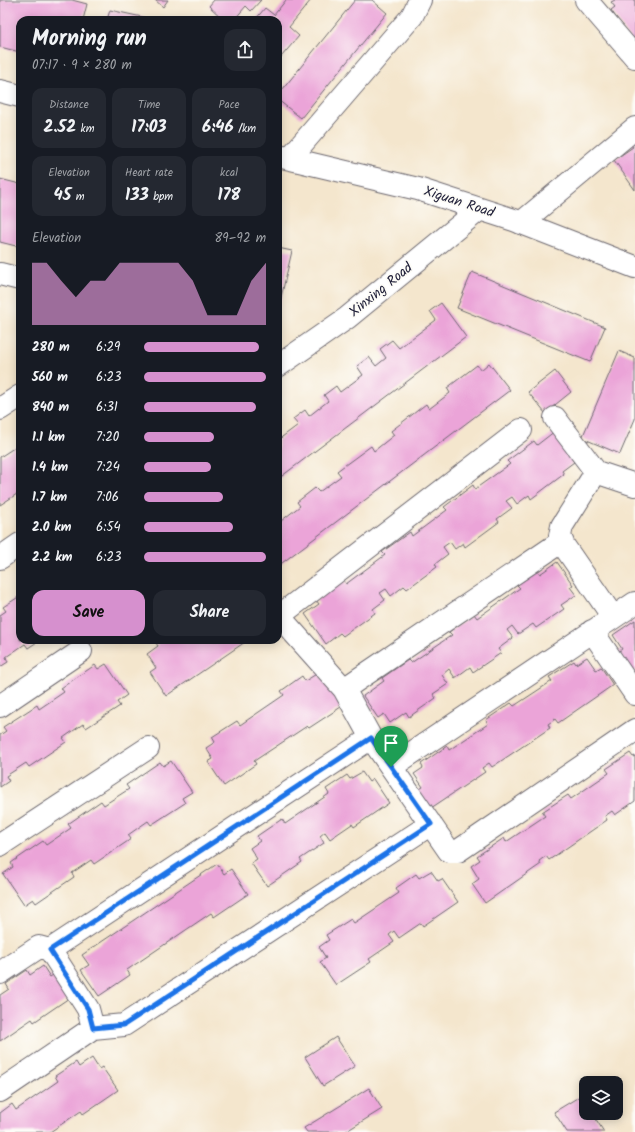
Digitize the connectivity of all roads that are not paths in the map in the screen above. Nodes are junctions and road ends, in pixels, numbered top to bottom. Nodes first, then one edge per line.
1 (420, 0) edge
2 (586, 0) edge
3 (635, 57) edge
4 (0, 91) edge
5 (16, 95) edge
6 (635, 128) edge
7 (284, 157) edge
8 (480, 209) junction
9 (521, 223) junction
10 (635, 267) edge
11 (0, 274) edge
12 (16, 278) edge
13 (282, 363) edge
14 (16, 399) edge
15 (0, 409) edge
16 (555, 418) dead end
17 (520, 430) dead end
18 (596, 472) junction
19 (635, 485) edge
20 (562, 540) junction
21 (16, 547) edge
22 (0, 558) edge
23 (635, 603) edge
24 (282, 614) edge
25 (614, 617) junction
26 (282, 619) edge
27 (592, 631) junction
28 (81, 651) dead end
29 (344, 689) junction
30 (635, 694) edge
31 (0, 706) edge
32 (635, 730) edge
33 (371, 738) junction
34 (148, 748) dead end
35 (391, 767) junction
36 (431, 824) junction
37 (0, 844) edge
38 (50, 950) junction
39 (0, 973) edge
40 (93, 1028) junction
41 (0, 1092) edge

1 - 7 street
2 - 3 street
4 - 5 street
6 - 9 street
7 - 8 street, Xiguan Road
8 - 9 street, Xiguan Road
8 - 13 street, Xinxing Road
9 - 10 street, Xiguan Road
11 - 12 street
14 - 15 street
16 - 18 street
17 - 24 street
18 - 19 street
18 - 20 street
20 - 25 street
20 - 29 street
21 - 22 street
23 - 25 street
25 - 27 street
26 - 29 street
27 - 30 street
27 - 35 street
28 - 31 street
29 - 33 street
32 - 36 street
33 - 35 street
33 - 38 street
34 - 37 street
35 - 36 street
36 - 40 street
38 - 39 street
38 - 40 street
40 - 41 street

